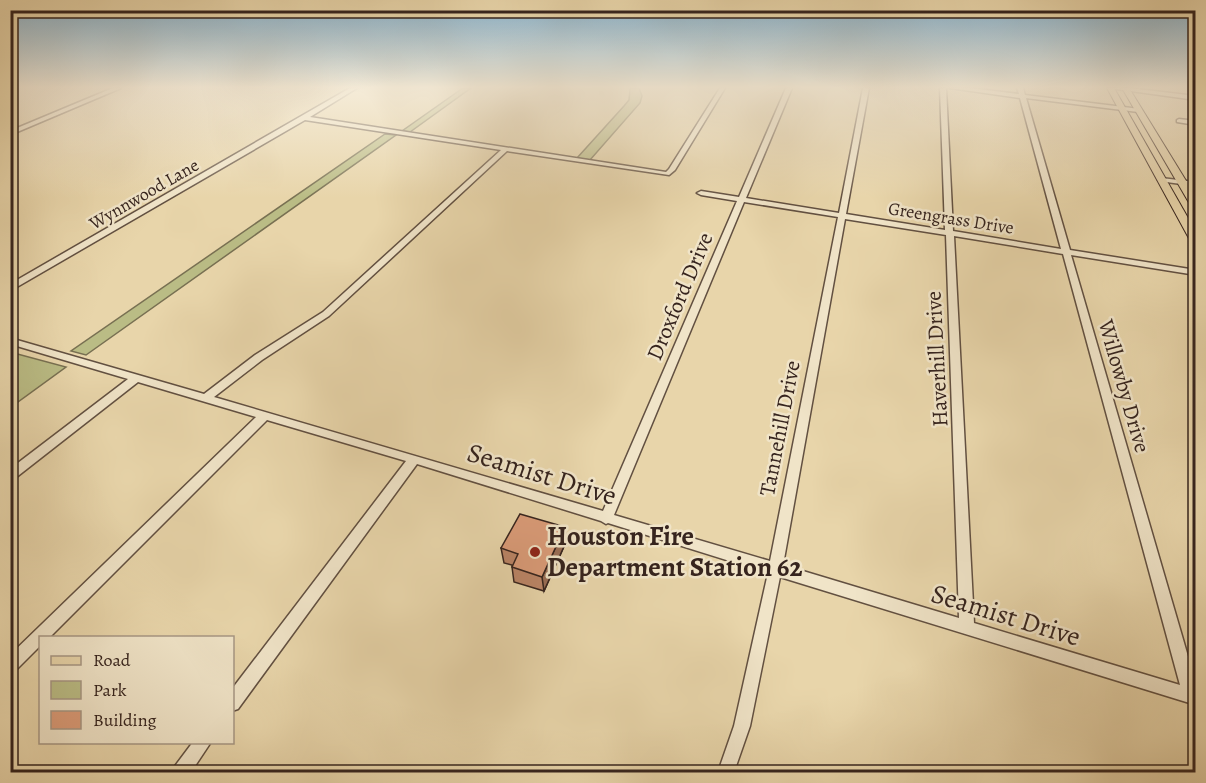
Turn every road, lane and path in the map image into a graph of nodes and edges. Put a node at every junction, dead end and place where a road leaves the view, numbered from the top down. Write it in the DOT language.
graph roads {
  1 [pos="28,125"];
  2 [pos="295,125"];
  3 [pos="347,125"];
  4 [pos="700,125"];
  5 [pos="773,125"];
  6 [pos="859,125"];
  7 [pos="945,125"];
  8 [pos="1030,125"];
  9 [pos="1130,125"];
  10 [pos="1147,125"];
  11 [pos="10,132"];
  12 [pos="1139,140"];
  13 [pos="1157,142"];
  14 [pos="505,150"];
  15 [pos="1161,180"];
  16 [pos="1181,182"];
  17 [pos="1196,184"];
  18 [pos="701,193"];
  19 [pos="741,199"];
  20 [pos="1196,206"];
  21 [pos="842,216"];
  22 [pos="1190,224"];
  23 [pos="950,233"];
  24 [pos="1196,242"];
  25 [pos="1067,252"];
  26 [pos="1196,273"];
  27 [pos="10,288"];
  28 [pos="10,340"];
  29 [pos="137,377"];
  30 [pos="206,398"];
  31 [pos="265,415"];
  32 [pos="414,459"];
  33 [pos="10,476"];
  34 [pos="606,519"];
  35 [pos="775,570"];
  36 [pos="967,628"];
  37 [pos="40,636"];
  38 [pos="39,637"];
  39 [pos="10,666"];
  40 [pos="1193,696"];
  41 [pos="234,700"];
  42 [pos="202,744"];
  43 [pos="181,772"];
  44 [pos="726,772"];
  1 -- 11 [label="street"];
  2 -- 27 [label="street, Wynnwood Lane"];
  3 -- 14 [label="street"];
  4 -- 14 [label="street"];
  5 -- 19 [label="street, Droxford Drive"];
  6 -- 21 [label="street, Tannehill Drive"];
  7 -- 23 [label="street, Haverhill Drive"];
  8 -- 25 [label="street, Willowby Drive"];
  9 -- 12 [label="main road"];
  10 -- 13 [label="main road"];
  12 -- 13 [label="main road"];
  12 -- 15 [label="main road"];
  13 -- 16 [label="main road"];
  14 -- 30 [label="street"];
  15 -- 16 [label="street"];
  15 -- 22 [label="main road"];
  16 -- 17 [label="street"];
  16 -- 20 [label="main road"];
  18 -- 19 [label="street, Greengrass Drive"];
  19 -- 21 [label="street, Greengrass Drive"];
  19 -- 34 [label="street, Droxford Drive"];
  21 -- 23 [label="street, Greengrass Drive"];
  21 -- 35 [label="street, Tannehill Drive"];
  22 -- 24 [label="main road"];
  23 -- 25 [label="street, Greengrass Drive"];
  23 -- 36 [label="street, Haverhill Drive"];
  25 -- 26 [label="street, Greengrass Drive"];
  25 -- 40 [label="street, Willowby Drive"];
  28 -- 29 [label="street, Seamist Drive"];
  29 -- 30 [label="street, Seamist Drive"];
  29 -- 33 [label="street"];
  30 -- 31 [label="street, Seamist Drive"];
  31 -- 32 [label="street, Seamist Drive"];
  31 -- 37 [label="street"];
  32 -- 34 [label="street, Seamist Drive"];
  32 -- 41 [label="street"];
  34 -- 35 [label="street, Seamist Drive"];
  35 -- 36 [label="street, Seamist Drive"];
  35 -- 44 [label="street, Tannehill Drive"];
  36 -- 40 [label="street, Seamist Drive"];
  38 -- 39 [label="street"];
  42 -- 43 [label="street"];
}
